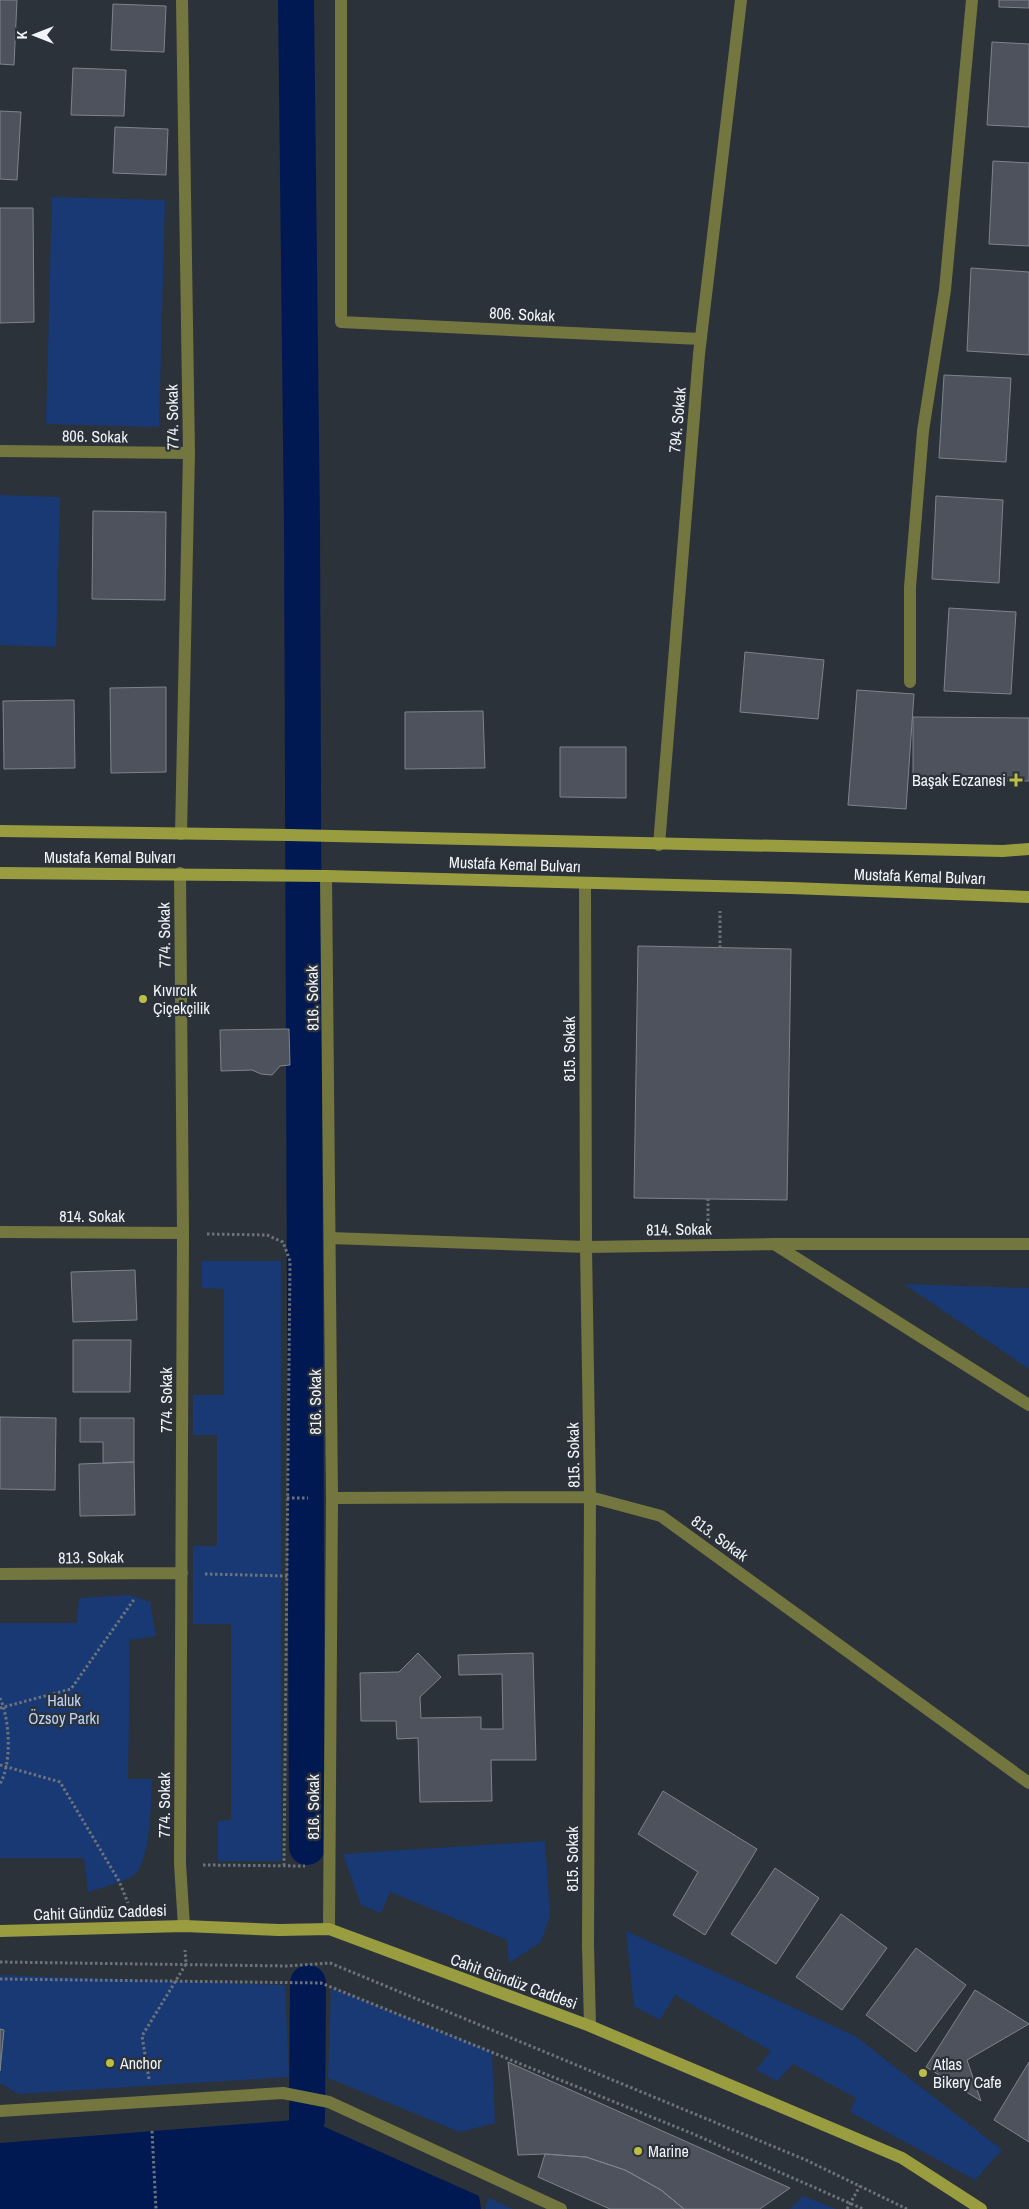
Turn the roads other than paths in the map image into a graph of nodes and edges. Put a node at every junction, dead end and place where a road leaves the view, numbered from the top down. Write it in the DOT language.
graph roads {
  1 [pos="182,0"];
  2 [pos="341,0"];
  3 [pos="741,0"];
  4 [pos="972,0"];
  5 [pos="701,339"];
  6 [pos="0,451"];
  7 [pos="189,453"];
  8 [pos="910,682"];
  9 [pos="0,831"];
  10 [pos="181,834"];
  11 [pos="660,845"];
  12 [pos="1029,849"];
  13 [pos="0,873"];
  14 [pos="180,873"];
  15 [pos="326,876"];
  16 [pos="585,882"];
  17 [pos="1029,897"];
  18 [pos="0,1232"];
  19 [pos="183,1233"];
  20 [pos="330,1238"];
  21 [pos="774,1244"];
  22 [pos="1029,1244"];
  23 [pos="586,1247"];
  24 [pos="1029,1405"];
  25 [pos="590,1497"];
  26 [pos="332,1498"];
  27 [pos="182,1573"];
  28 [pos="0,1574"];
  29 [pos="1029,1783"];
  30 [pos="184,1926"];
  31 [pos="327,1929"];
  32 [pos="0,1931"];
  33 [pos="590,2026"];
  34 [pos="0,2111"];
  35 [pos="561,2209"];
  36 [pos="981,2209"];
  1 -- 7 [label="street, 774. Sokak"];
  2 -- 5 [label="street, 806. Sokak"];
  3 -- 5 [label="street, 794. Sokak"];
  4 -- 8 [label="street"];
  5 -- 11 [label="street, 794. Sokak"];
  6 -- 7 [label="street, 806. Sokak"];
  7 -- 10 [label="street, 774. Sokak"];
  9 -- 10 [label="main road, Mustafa Kemal Bulvarı"];
  10 -- 11 [label="main road, Mustafa Kemal Bulvarı"];
  11 -- 12 [label="main road, Mustafa Kemal Bulvarı"];
  13 -- 14 [label="main road, Mustafa Kemal Bulvarı"];
  14 -- 15 [label="main road, Mustafa Kemal Bulvarı"];
  14 -- 19 [label="street, 774. Sokak"];
  15 -- 16 [label="main road, Mustafa Kemal Bulvarı"];
  15 -- 20 [label="street, 816. Sokak"];
  16 -- 17 [label="main road, Mustafa Kemal Bulvarı"];
  16 -- 23 [label="street, 815. Sokak"];
  18 -- 19 [label="street, 814. Sokak"];
  19 -- 27 [label="street, 774. Sokak"];
  20 -- 23 [label="street, 814. Sokak"];
  20 -- 26 [label="street, 816. Sokak"];
  21 -- 22 [label="street, 814. Sokak"];
  21 -- 23 [label="street, 814. Sokak"];
  21 -- 24 [label="street"];
  23 -- 25 [label="street, 815. Sokak"];
  25 -- 26 [label="street, 813. Sokak"];
  25 -- 29 [label="street, 813. Sokak"];
  25 -- 33 [label="street, 815. Sokak"];
  26 -- 31 [label="street, 816. Sokak"];
  27 -- 28 [label="street, 813. Sokak"];
  27 -- 30 [label="street, 774. Sokak"];
  30 -- 31 [label="main road, Cahit Gündüz Caddesi"];
  30 -- 32 [label="main road, Cahit Gündüz Caddesi"];
  31 -- 33 [label="main road, Cahit Gündüz Caddesi"];
  33 -- 36 [label="main road, Cahit Gündüz Caddesi"];
  34 -- 35 [label="street"];
}
